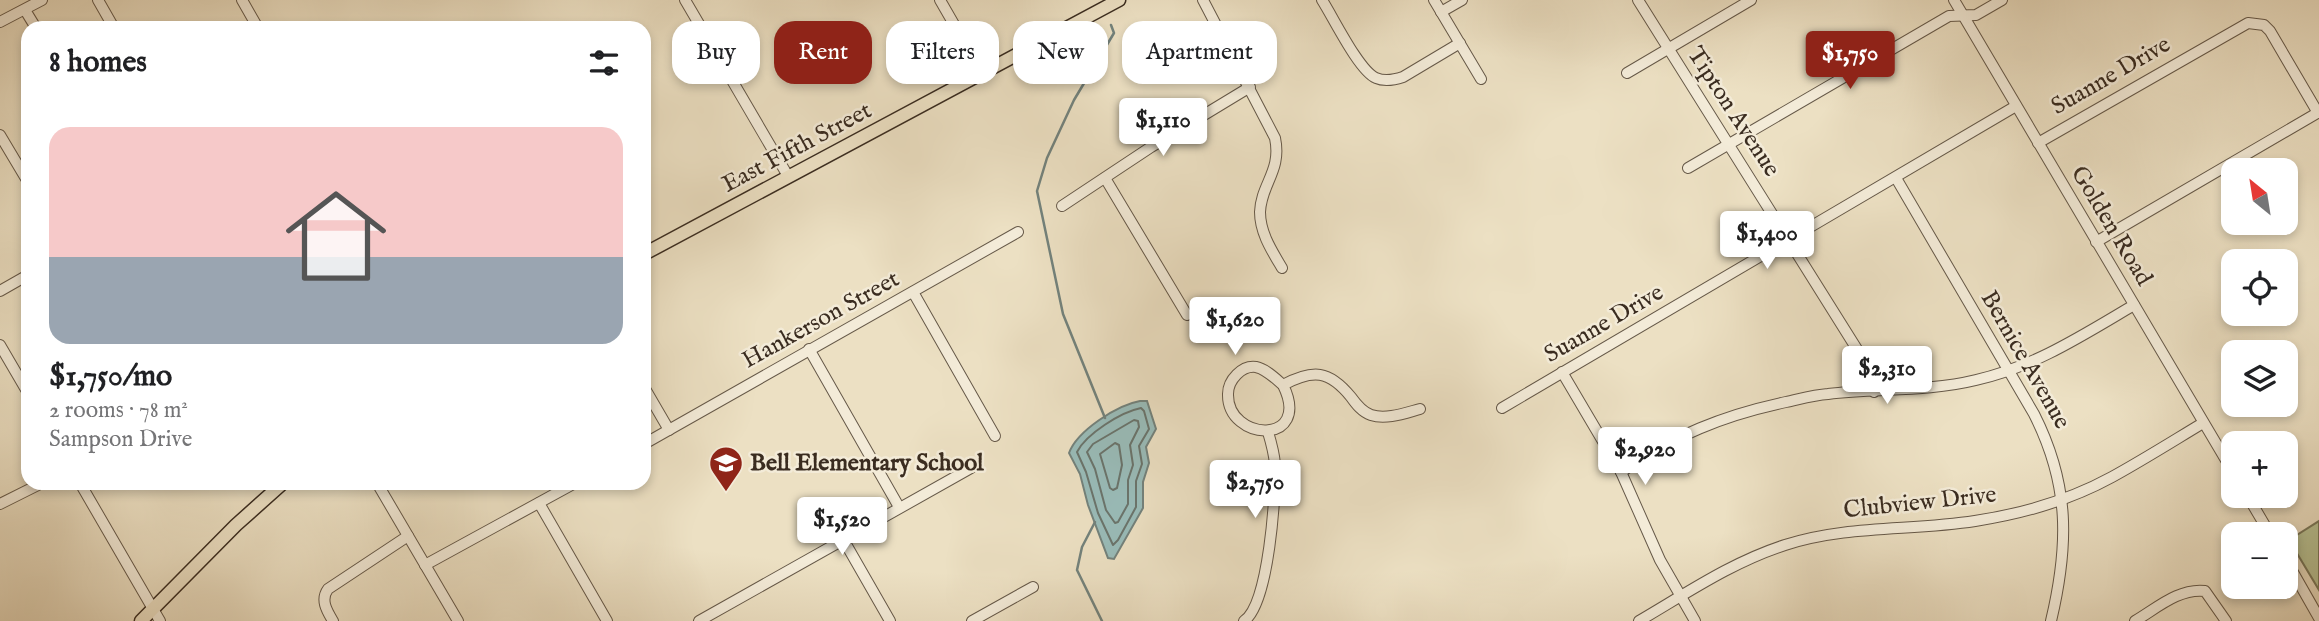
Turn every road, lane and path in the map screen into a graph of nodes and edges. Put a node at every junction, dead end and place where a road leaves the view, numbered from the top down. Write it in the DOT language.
graph roads {
  1 [pos="41,0"];
  2 [pos="98,0"];
  3 [pos="242,0"];
  4 [pos="685,0"];
  5 [pos="940,0"];
  6 [pos="1119,0"];
  7 [pos="1203,0"];
  8 [pos="1322,0"];
  9 [pos="1434,0"];
  10 [pos="1462,0"];
  11 [pos="1638,0"];
  12 [pos="1751,0"];
  13 [pos="1954,0"];
  14 [pos="2001,0"];
  15 [pos="25,9"];
  16 [pos="1441,12"];
  17 [pos="1963,16"];
  18 [pos="32,21"];
  19 [pos="110,21"];
  20 [pos="254,21"];
  21 [pos="952,21"];
  22 [pos="0,22"];
  23 [pos="1460,43"];
  24 [pos="1667,49"];
  25 [pos="999,64"];
  26 [pos="1627,73"];
  27 [pos="1481,79"];
  28 [pos="961,84"];
  29 [pos="1250,87"];
  30 [pos="2016,106"];
  31 [pos="2318,112"];
  32 [pos="0,135"];
  33 [pos="2038,143"];
  34 [pos="1728,144"];
  35 [pos="1688,168"];
  36 [pos="21,170"];
  37 [pos="788,176"];
  38 [pos="1105,178"];
  39 [pos="1896,178"];
  40 [pos="1062,206"];
  41 [pos="1018,232"];
  42 [pos="1790,240"];
  43 [pos="2096,242"];
  44 [pos="651,250"];
  45 [pos="1282,268"];
  46 [pos="21,279"];
  47 [pos="0,291"];
  48 [pos="912,292"];
  49 [pos="2134,305"];
  50 [pos="1187,315"];
  51 [pos="0,345"];
  52 [pos="809,349"];
  53 [pos="2007,371"];
  54 [pos="1562,372"];
  55 [pos="21,381"];
  56 [pos="1283,385"];
  57 [pos="1874,392"];
  58 [pos="651,399"];
  59 [pos="1502,408"];
  60 [pos="1420,409"];
  61 [pos="2203,423"];
  62 [pos="669,430"];
  63 [pos="1268,432"];
  64 [pos="996,436"];
  65 [pos="651,440"];
  66 [pos="2221,452"];
  67 [pos="971,468"];
  68 [pos="1621,472"];
  69 [pos="28,490"];
  70 [pos="84,490"];
  71 [pos="276,490"];
  72 [pos="381,490"];
  73 [pos="562,490"];
  74 [pos="2061,499"];
  75 [pos="539,503"];
  76 [pos="0,504"];
  77 [pos="900,507"];
  78 [pos="408,536"];
  79 [pos="843,539"];
  80 [pos="425,565"];
  81 [pos="2298,581"];
  82 [pos="1033,587"];
  83 [pos="1681,597"];
  84 [pos="153,608"];
  85 [pos="2319,618"];
  86 [pos="141,621"];
  87 [pos="160,621"];
  88 [pos="332,621"];
  89 [pos="458,621"];
  90 [pos="607,621"];
  91 [pos="699,621"];
  92 [pos="890,621"];
  93 [pos="972,621"];
  94 [pos="1244,621"];
  95 [pos="1639,621"];
  96 [pos="1695,621"];
  97 [pos="2051,621"];
  98 [pos="2135,621"];
  99 [pos="2226,621"];
  1 -- 15 [label="street"];
  2 -- 19 [label="street"];
  3 -- 20 [label="street"];
  4 -- 37 [label="street"];
  5 -- 21 [label="street"];
  6 -- 25 [label="main road, East Fifth Street"];
  7 -- 29 [label="street"];
  8 -- 23 [label="street"];
  9 -- 16 [label="street"];
  10 -- 16 [label="street"];
  11 -- 24 [label="street, Tipton Avenue"];
  12 -- 24 [label="street"];
  13 -- 17 [label="street, Golden Road"];
  14 -- 17 [label="street"];
  15 -- 18 [label="street"];
  15 -- 22 [label="street"];
  16 -- 23 [label="street"];
  17 -- 30 [label="street, Golden Road"];
  17 -- 34 [label="street"];
  23 -- 27 [label="street"];
  24 -- 26 [label="street"];
  24 -- 34 [label="street, Tipton Avenue"];
  28 -- 37 [label="main road, East Fifth Street"];
  29 -- 38 [label="street"];
  29 -- 45 [label="street"];
  30 -- 33 [label="street, Golden Road"];
  30 -- 39 [label="street, Suanne Drive"];
  31 -- 33 [label="street, Suanne Drive"];
  31 -- 43 [label="street"];
  32 -- 36 [label="street"];
  33 -- 43 [label="street, Golden Road"];
  34 -- 35 [label="street"];
  34 -- 42 [label="street, Tipton Avenue"];
  37 -- 44 [label="main road, East Fifth Street"];
  38 -- 40 [label="street"];
  38 -- 50 [label="street"];
  39 -- 42 [label="street, Suanne Drive"];
  39 -- 53 [label="street, Bernice Avenue"];
  41 -- 48 [label="street, Hankerson Street"];
  42 -- 54 [label="street, Suanne Drive"];
  42 -- 57 [label="street, Tipton Avenue"];
  43 -- 49 [label="street, Golden Road"];
  46 -- 47 [label="street"];
  48 -- 52 [label="street, Hankerson Street"];
  48 -- 64 [label="street"];
  49 -- 53 [label="street"];
  49 -- 61 [label="street, Golden Road"];
  51 -- 55 [label="street"];
  52 -- 62 [label="street, Hankerson Street"];
  52 -- 77 [label="street"];
  53 -- 57 [label="street"];
  53 -- 74 [label="street, Bernice Avenue"];
  54 -- 59 [label="street, Suanne Drive"];
  54 -- 68 [label="street"];
  56 -- 60 [label="street"];
  56 -- 63 [label="street"];
  56 -- 63 [label="street"];
  57 -- 68 [label="street"];
  58 -- 62 [label="street"];
  61 -- 66 [label="street, Golden Road"];
  61 -- 74 [label="street, Clubview Drive"];
  62 -- 65 [label="street, Hankerson Street"];
  63 -- 94 [label="street"];
  67 -- 77 [label="street"];
  68 -- 83 [label="street"];
  69 -- 76 [label="street"];
  70 -- 84 [label="street"];
  71 -- 84 [label="main road"];
  72 -- 78 [label="street"];
  73 -- 75 [label="street"];
  74 -- 83 [label="street, Clubview Drive"];
  74 -- 97 [label="street, Bernice Avenue"];
  75 -- 80 [label="street"];
  75 -- 90 [label="street"];
  77 -- 79 [label="street"];
  78 -- 80 [label="street"];
  78 -- 88 [label="street"];
  79 -- 91 [label="street"];
  79 -- 92 [label="street"];
  80 -- 89 [label="street"];
  81 -- 85 [label="street"];
  82 -- 93 [label="street"];
  83 -- 95 [label="street, Clubview Drive"];
  83 -- 96 [label="street"];
  84 -- 86 [label="main road"];
  84 -- 87 [label="street"];
  98 -- 99 [label="street"];
}
